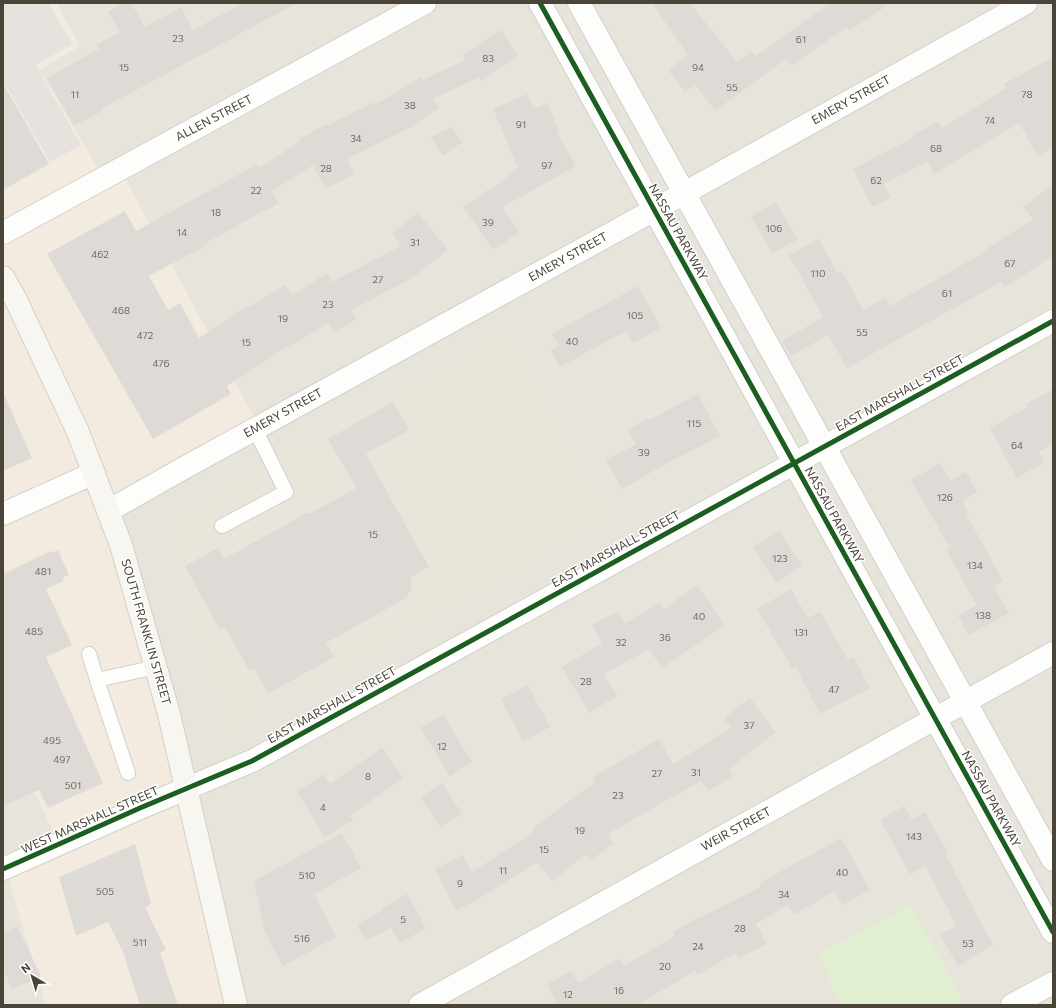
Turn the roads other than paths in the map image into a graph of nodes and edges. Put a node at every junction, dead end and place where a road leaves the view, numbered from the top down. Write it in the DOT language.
graph roads {
  1 [pos="425,3"];
  2 [pos="540,3"];
  3 [pos="579,3"];
  4 [pos="1026,3"];
  5 [pos="684,193"];
  6 [pos="654,210"];
  7 [pos="3,233"];
  8 [pos="3,277"];
  9 [pos="1053,321"];
  10 [pos="255,429"];
  11 [pos="824,446"];
  12 [pos="794,463"];
  13 [pos="94,473"];
  14 [pos="108,511"];
  15 [pos="3,514"];
  16 [pos="222,526"];
  17 [pos="1053,653"];
  18 [pos="89,654"];
  19 [pos="156,667"];
  20 [pos="97,680"];
  21 [pos="966,701"];
  22 [pos="935,718"];
  23 [pos="128,773"];
  24 [pos="185,789"];
  25 [pos="1053,860"];
  26 [pos="3,870"];
  27 [pos="1053,932"];
  28 [pos="1053,983"];
  29 [pos="236,1005"];
  30 [pos="420,1005"];
  31 [pos="1012,1005"];
  1 -- 7 [label="street, ALLEN STREET"];
  2 -- 6 [label="street, NASSAU PARKWAY"];
  3 -- 5 [label="street, NASSAU PARKWAY"];
  4 -- 5 [label="street, EMERY STREET"];
  5 -- 6 [label="street, EMERY STREET"];
  5 -- 11 [label="street, NASSAU PARKWAY"];
  6 -- 10 [label="street, EMERY STREET"];
  6 -- 12 [label="street, NASSAU PARKWAY"];
  8 -- 13 [label="main road, SOUTH FRANKLIN STREET"];
  9 -- 11 [label="street, EAST MARSHALL STREET"];
  10 -- 14 [label="street, EMERY STREET"];
  10 -- 16 [label="lane"];
  11 -- 12 [label="street, EAST MARSHALL STREET"];
  11 -- 21 [label="street, NASSAU PARKWAY"];
  12 -- 22 [label="street, NASSAU PARKWAY"];
  12 -- 24 [label="street, EAST MARSHALL STREET"];
  13 -- 14 [label="main road, SOUTH FRANKLIN STREET"];
  13 -- 15 [label="street"];
  14 -- 19 [label="main road, SOUTH FRANKLIN STREET"];
  17 -- 21 [label="street, WEIR STREET"];
  18 -- 20 [label="lane"];
  19 -- 20 [label="lane"];
  19 -- 24 [label="main road, SOUTH FRANKLIN STREET"];
  20 -- 23 [label="lane"];
  21 -- 22 [label="street, WEIR STREET"];
  21 -- 25 [label="street, NASSAU PARKWAY"];
  22 -- 27 [label="street, NASSAU PARKWAY"];
  22 -- 30 [label="street, WEIR STREET"];
  24 -- 26 [label="street, WEST MARSHALL STREET"];
  24 -- 29 [label="main road, SOUTH FRANKLIN STREET"];
  28 -- 31 [label="street"];
}
